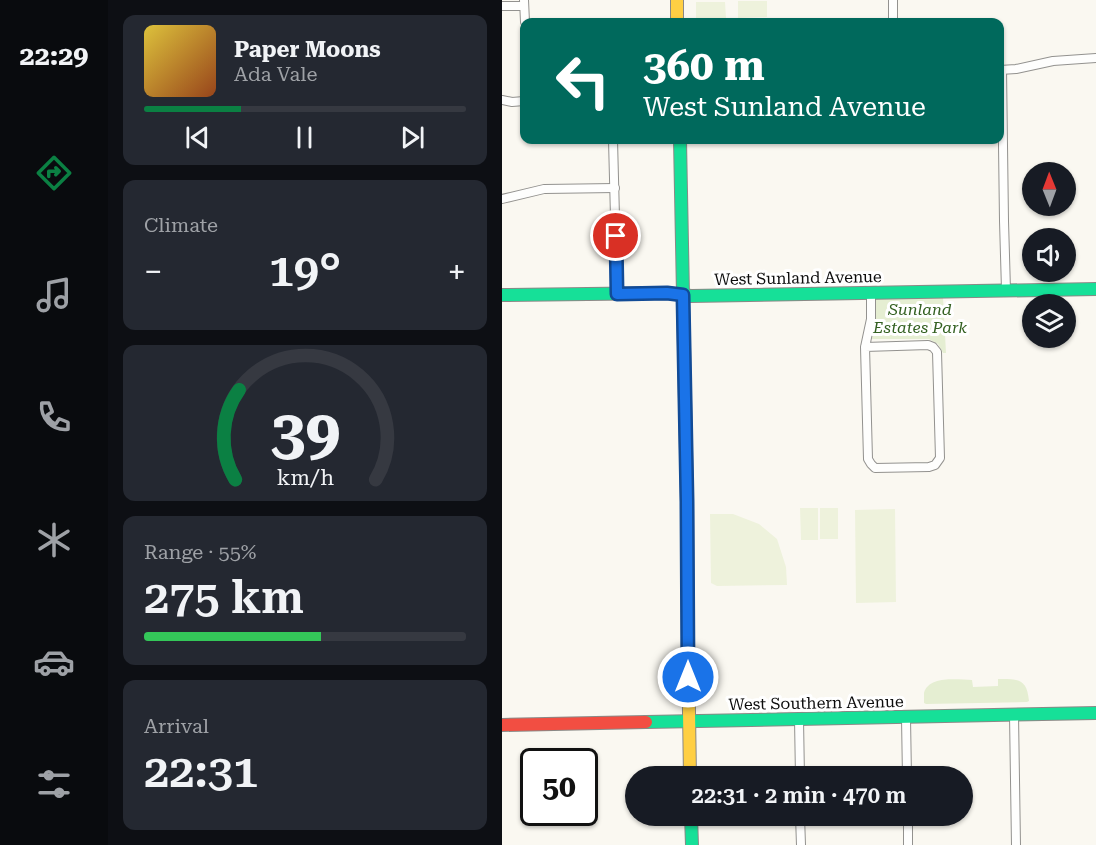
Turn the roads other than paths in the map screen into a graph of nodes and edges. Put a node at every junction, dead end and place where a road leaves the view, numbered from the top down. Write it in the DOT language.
graph roads {
  1 [pos="677,0"];
  2 [pos="892,0"];
  3 [pos="524,3"];
  4 [pos="502,6"];
  5 [pos="525,18"];
  6 [pos="677,18"];
  7 [pos="893,18"];
  8 [pos="1096,58"];
  9 [pos="1004,70"];
  10 [pos="502,100"];
  11 [pos="520,101"];
  12 [pos="613,144"];
  13 [pos="680,144"];
  14 [pos="1002,144"];
  15 [pos="615,188"];
  16 [pos="502,199"];
  17 [pos="1096,289"];
  18 [pos="1006,290"];
  19 [pos="871,293"];
  20 [pos="617,294"];
  21 [pos="502,295"];
  22 [pos="683,295"];
  23 [pos="865,347"];
  24 [pos="1096,713"];
  25 [pos="1014,715"];
  26 [pos="906,718"];
  27 [pos="799,719"];
  28 [pos="689,721"];
  29 [pos="502,725"];
  30 [pos="690,766"];
  31 [pos="800,766"];
  32 [pos="907,766"];
  33 [pos="691,826"];
  34 [pos="800,826"];
  35 [pos="908,826"];
  36 [pos="692,845"];
  37 [pos="801,845"];
  38 [pos="908,845"];
  39 [pos="1016,845"];
  1 -- 6 [label="main road"];
  2 -- 7 [label="street"];
  3 -- 4 [label="street"];
  3 -- 5 [label="street"];
  8 -- 9 [label="street"];
  10 -- 11 [label="street"];
  12 -- 15 [label="street"];
  13 -- 22 [label="main road"];
  14 -- 18 [label="street"];
  15 -- 16 [label="street"];
  15 -- 20 [label="street"];
  17 -- 18 [label="main road, West Sunland Avenue"];
  18 -- 19 [label="main road, West Sunland Avenue"];
  19 -- 22 [label="main road, West Sunland Avenue"];
  19 -- 23 [label="street"];
  20 -- 21 [label="main road, West Sunland Avenue"];
  20 -- 22 [label="main road, West Sunland Avenue"];
  22 -- 28 [label="main road"];
  23 -- 23 [label="street"];
  24 -- 25 [label="main road, West Southern Avenue"];
  25 -- 26 [label="main road, West Southern Avenue"];
  25 -- 39 [label="street"];
  26 -- 27 [label="main road, West Southern Avenue"];
  26 -- 32 [label="street"];
  27 -- 28 [label="main road, West Southern Avenue"];
  27 -- 31 [label="street"];
  28 -- 29 [label="main road, West Southern Avenue"];
  28 -- 30 [label="main road"];
  33 -- 36 [label="main road"];
  34 -- 37 [label="street"];
  35 -- 38 [label="street"];
}
